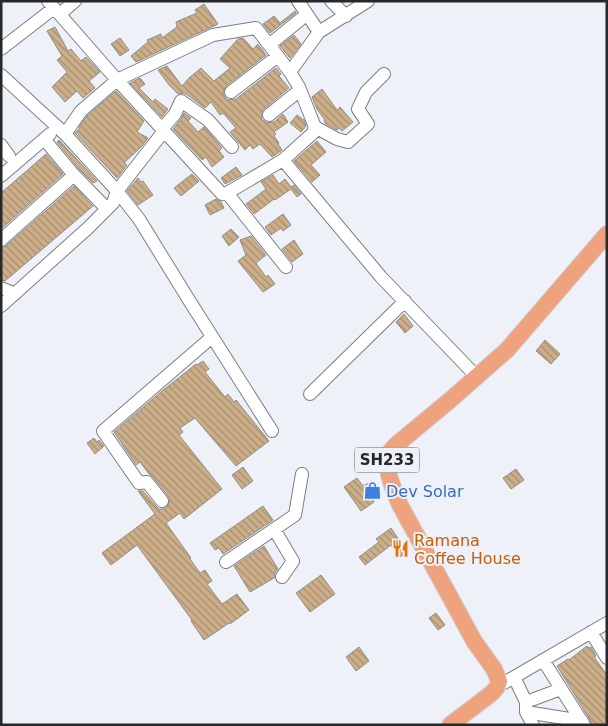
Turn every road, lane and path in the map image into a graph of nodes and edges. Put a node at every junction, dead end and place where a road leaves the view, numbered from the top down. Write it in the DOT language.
graph roads {
  1 [pos="76,1"];
  2 [pos="298,1"];
  3 [pos="331,1"];
  4 [pos="364,2"];
  5 [pos="54,8"];
  6 [pos="346,16"];
  7 [pos="301,19"];
  8 [pos="320,32"];
  9 [pos="269,44"];
  10 [pos="1,49"];
  11 [pos="278,56"];
  12 [pos="290,72"];
  13 [pos="384,74"];
  14 [pos="117,80"];
  15 [pos="3,81"];
  16 [pos="300,90"];
  17 [pos="230,92"];
  18 [pos="269,115"];
  19 [pos="315,127"];
  20 [pos="163,130"];
  21 [pos="61,131"];
  22 [pos="44,139"];
  23 [pos="1,145"];
  24 [pos="232,147"];
  25 [pos="9,156"];
  26 [pos="283,160"];
  27 [pos="74,175"];
  28 [pos="1,176"];
  29 [pos="116,192"];
  30 [pos="227,193"];
  31 [pos="107,209"];
  32 [pos="607,234"];
  33 [pos="1,240"];
  34 [pos="286,267"];
  35 [pos="1,288"];
  36 [pos="15,294"];
  37 [pos="405,302"];
  38 [pos="1,306"];
  39 [pos="212,337"];
  40 [pos="477,377"];
  41 [pos="310,394"];
  42 [pos="272,430"];
  43 [pos="302,474"];
  44 [pos="162,502"];
  45 [pos="274,529"];
  46 [pos="226,562"];
  47 [pos="282,577"];
  48 [pos="607,623"];
  49 [pos="591,632"];
  50 [pos="607,658"];
  51 [pos="543,660"];
  52 [pos="514,677"];
  53 [pos="497,687"];
  54 [pos="561,689"];
  55 [pos="526,707"];
  56 [pos="583,723"];
  57 [pos="450,725"];
  58 [pos="534,725"];
  1 -- 5 [label="street"];
  2 -- 8 [label="street"];
  3 -- 6 [label="street"];
  4 -- 6 [label="street"];
  5 -- 10 [label="street"];
  5 -- 14 [label="street"];
  6 -- 8 [label="street"];
  7 -- 9 [label="street"];
  8 -- 12 [label="street"];
  9 -- 11 [label="street"];
  9 -- 14 [label="street"];
  11 -- 12 [label="street"];
  11 -- 17 [label="street"];
  12 -- 16 [label="street"];
  13 -- 19 [label="street"];
  14 -- 20 [label="street"];
  14 -- 21 [label="street"];
  15 -- 21 [label="street"];
  16 -- 18 [label="street"];
  16 -- 19 [label="street"];
  19 -- 26 [label="street"];
  20 -- 24 [label="street"];
  20 -- 29 [label="street"];
  20 -- 30 [label="street"];
  21 -- 22 [label="street"];
  21 -- 29 [label="street"];
  22 -- 27 [label="street"];
  22 -- 28 [label="street"];
  23 -- 25 [label="street"];
  26 -- 30 [label="street"];
  26 -- 37 [label="street"];
  27 -- 31 [label="street"];
  27 -- 33 [label="street"];
  29 -- 31 [label="street"];
  29 -- 39 [label="street"];
  30 -- 34 [label="street"];
  31 -- 36 [label="street"];
  32 -- 40 [label="main road, SH233"];
  35 -- 36 [label="street"];
  36 -- 38 [label="street"];
  37 -- 40 [label="street"];
  37 -- 41 [label="street"];
  39 -- 42 [label="street"];
  39 -- 44 [label="street"];
  40 -- 53 [label="main road, SH233"];
  43 -- 45 [label="street"];
  45 -- 46 [label="street"];
  45 -- 47 [label="street"];
  48 -- 49 [label="street"];
  49 -- 50 [label="street"];
  49 -- 51 [label="street"];
  51 -- 52 [label="street"];
  51 -- 54 [label="street"];
  52 -- 53 [label="street"];
  52 -- 55 [label="street"];
  53 -- 57 [label="main road"];
  54 -- 55 [label="street"];
  54 -- 56 [label="street"];
  55 -- 56 [label="street"];
  55 -- 58 [label="street"];
}
